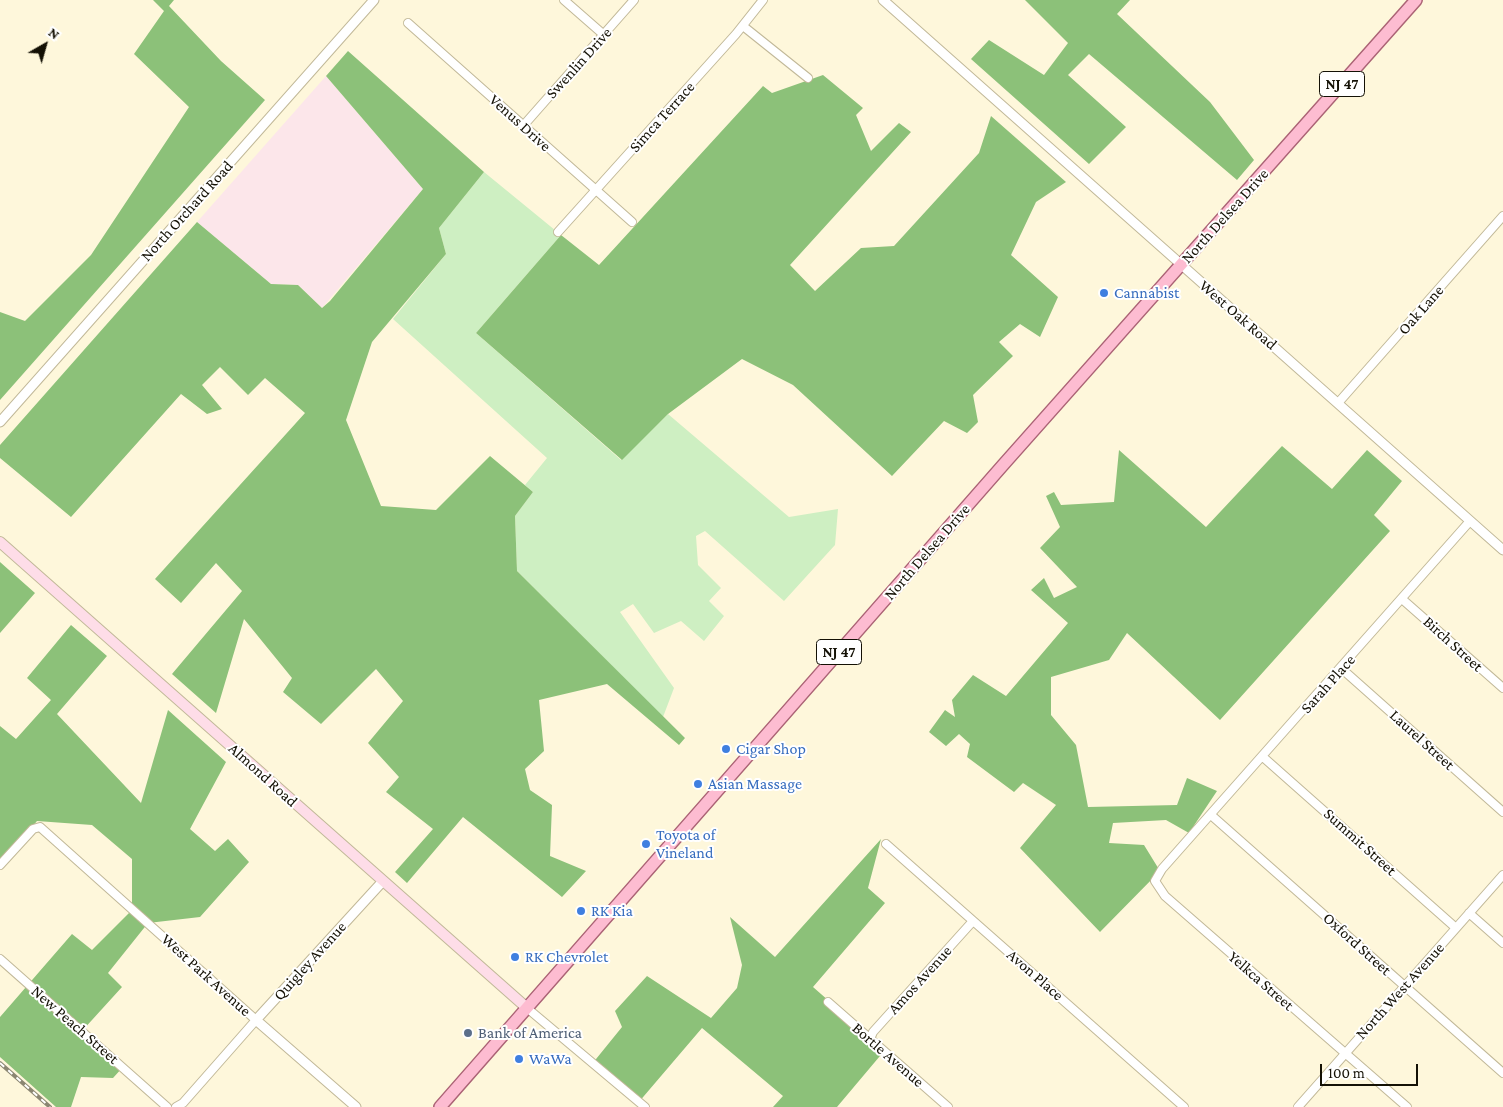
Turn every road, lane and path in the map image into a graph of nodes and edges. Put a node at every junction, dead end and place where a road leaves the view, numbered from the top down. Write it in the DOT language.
graph roads {
  1 [pos="374,0"];
  2 [pos="564,0"];
  3 [pos="634,0"];
  4 [pos="763,0"];
  5 [pos="882,0"];
  6 [pos="1416,0"];
  7 [pos="408,23"];
  8 [pos="743,26"];
  9 [pos="604,35"];
  10 [pos="808,78"];
  11 [pos="523,126"];
  12 [pos="596,190"];
  13 [pos="1503,216"];
  14 [pos="632,222"];
  15 [pos="558,232"];
  16 [pos="1181,265"];
  17 [pos="1338,403"];
  18 [pos="0,422"];
  19 [pos="1470,521"];
  20 [pos="0,542"];
  21 [pos="1503,550"];
  22 [pos="1402,599"];
  23 [pos="1342,669"];
  24 [pos="1503,688"];
  25 [pos="1263,757"];
  26 [pos="1503,812"];
  27 [pos="1211,815"];
  28 [pos="886,844"];
  29 [pos="1184,845"];
  30 [pos="0,865"];
  31 [pos="1503,875"];
  32 [pos="383,881"];
  33 [pos="1469,913"];
  34 [pos="973,921"];
  35 [pos="1456,928"];
  36 [pos="1503,943"];
  37 [pos="0,959"];
  38 [pos="1404,986"];
  39 [pos="828,1002"];
  40 [pos="527,1008"];
  41 [pos="256,1020"];
  42 [pos="870,1040"];
  43 [pos="1345,1053"];
  44 [pos="1503,1073"];
  45 [pos="167,1107"];
  46 [pos="176,1107"];
  47 [pos="356,1107"];
  48 [pos="440,1107"];
  49 [pos="645,1107"];
  50 [pos="948,1107"];
  51 [pos="1184,1107"];
  52 [pos="1298,1107"];
  53 [pos="1408,1107"];
  1 -- 18 [label="street, North Orchard Road"];
  2 -- 9 [label="street"];
  3 -- 9 [label="street, Swenlin Drive"];
  4 -- 8 [label="street, Simca Terrace"];
  5 -- 16 [label="street, West Oak Road"];
  6 -- 16 [label="main road, North Delsea Drive / NJ 47"];
  7 -- 11 [label="street, Venus Drive"];
  8 -- 10 [label="street"];
  8 -- 12 [label="street, Simca Terrace"];
  9 -- 11 [label="street, Swenlin Drive"];
  11 -- 12 [label="street, Venus Drive"];
  12 -- 14 [label="street, Venus Drive"];
  12 -- 15 [label="street, Simca Terrace"];
  13 -- 17 [label="street, Oak Lane"];
  16 -- 17 [label="street, West Oak Road"];
  16 -- 40 [label="main road, North Delsea Drive / NJ 47"];
  17 -- 19 [label="street, West Oak Road"];
  19 -- 21 [label="street, West Oak Road"];
  19 -- 22 [label="street, Sarah Place"];
  20 -- 32 [label="main road, Almond Road"];
  22 -- 23 [label="street, Sarah Place"];
  22 -- 24 [label="street, Birch Street"];
  23 -- 25 [label="street, Sarah Place"];
  23 -- 26 [label="street, Laurel Street"];
  25 -- 27 [label="street, Sarah Place"];
  25 -- 35 [label="street, Summit Street"];
  27 -- 29 [label="street, Sarah Place"];
  27 -- 38 [label="street, Oxford Street"];
  28 -- 34 [label="street, Avon Place"];
  29 -- 43 [label="street, Yelkca Street"];
  30 -- 41 [label="street, West Park Avenue"];
  31 -- 33 [label="street, North West Avenue"];
  32 -- 40 [label="main road, Almond Road"];
  32 -- 41 [label="street, Quigley Avenue"];
  33 -- 35 [label="street, North West Avenue"];
  33 -- 36 [label="street"];
  34 -- 42 [label="street, Amos Avenue"];
  34 -- 51 [label="street, Avon Place"];
  35 -- 38 [label="street, North West Avenue"];
  37 -- 45 [label="street, New Peach Street"];
  38 -- 43 [label="street, North West Avenue"];
  38 -- 44 [label="street, Oxford Street"];
  39 -- 42 [label="street, Bortle Avenue"];
  40 -- 48 [label="main road, North Delsea Drive / NJ 47"];
  40 -- 49 [label="street"];
  41 -- 46 [label="street, Quigley Avenue"];
  41 -- 47 [label="street, West Park Avenue"];
  42 -- 50 [label="street, Bortle Avenue"];
  43 -- 52 [label="street, North West Avenue"];
  43 -- 53 [label="street, Yelkca Street"];
}
